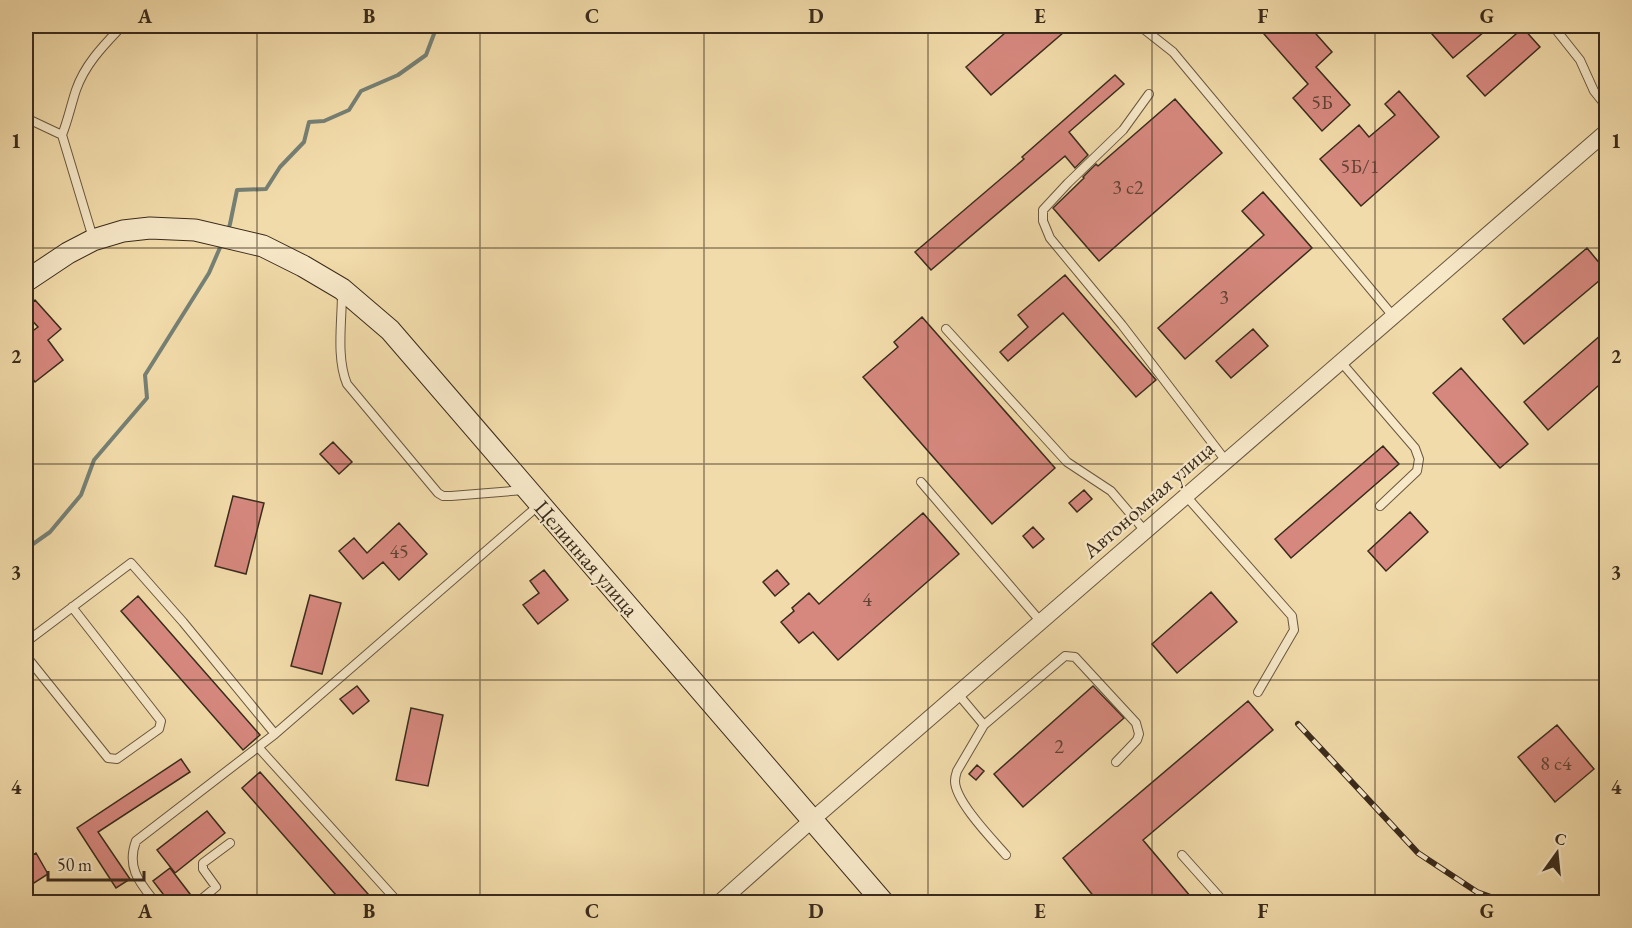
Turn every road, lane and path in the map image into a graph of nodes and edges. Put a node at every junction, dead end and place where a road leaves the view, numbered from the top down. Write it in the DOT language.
graph roads {
  1 [pos="122,26"];
  2 [pos="1140,26"];
  3 [pos="1553,26"];
  4 [pos="1149,94"];
  5 [pos="1606,106"];
  6 [pos="26,118"];
  7 [pos="1606,132"];
  8 [pos="62,135"];
  9 [pos="93,240"];
  10 [pos="26,281"];
  11 [pos="342,289"];
  12 [pos="1393,316"];
  13 [pos="946,329"];
  14 [pos="1341,362"];
  15 [pos="1226,461"];
  16 [pos="921,482"];
  17 [pos="1186,496"];
  18 [pos="534,497"];
  19 [pos="1380,506"];
  20 [pos="1145,531"];
  21 [pos="72,607"];
  22 [pos="1041,622"];
  23 [pos="26,642"];
  24 [pos="26,656"];
  25 [pos="1258,692"];
  26 [pos="958,694"];
  27 [pos="984,726"];
  28 [pos="274,734"];
  29 [pos="258,747"];
  30 [pos="1116,762"];
  31 [pos="812,820"];
  32 [pos="230,843"];
  33 [pos="1006,855"];
  34 [pos="1182,855"];
  35 [pos="155,903"];
  36 [pos="198,903"];
  37 [pos="398,903"];
  38 [pos="720,903"];
  39 [pos="883,903"];
  40 [pos="1224,903"];
  1 -- 8 [label="lane"];
  2 -- 12 [label="lane"];
  3 -- 5 [label="lane"];
  4 -- 15 [label="lane"];
  6 -- 8 [label="lane"];
  7 -- 12 [label="street, Автономная улица"];
  8 -- 9 [label="lane"];
  9 -- 10 [label="street, Целинная улица"];
  9 -- 11 [label="street, Целинная улица"];
  11 -- 18 [label="street, Целинная улица"];
  11 -- 18 [label="lane"];
  12 -- 14 [label="street, Автономная улица"];
  13 -- 20 [label="lane"];
  14 -- 15 [label="street, Автономная улица"];
  14 -- 19 [label="lane"];
  15 -- 17 [label="street, Автономная улица"];
  16 -- 22 [label="lane"];
  17 -- 20 [label="street, Автономная улица"];
  17 -- 25 [label="lane"];
  18 -- 28 [label="lane"];
  18 -- 31 [label="street, Целинная улица"];
  20 -- 22 [label="street, Автономная улица"];
  21 -- 23 [label="lane"];
  21 -- 24 [label="lane"];
  21 -- 28 [label="lane"];
  22 -- 26 [label="street, Автономная улица"];
  26 -- 27 [label="lane"];
  26 -- 31 [label="street, Автономная улица"];
  27 -- 30 [label="lane"];
  27 -- 33 [label="lane"];
  28 -- 29 [label="lane"];
  29 -- 35 [label="lane"];
  29 -- 37 [label="lane"];
  31 -- 38 [label="street, Автономная улица"];
  31 -- 39 [label="street, Целинная улица"];
  32 -- 36 [label="lane"];
  34 -- 40 [label="lane"];
}
